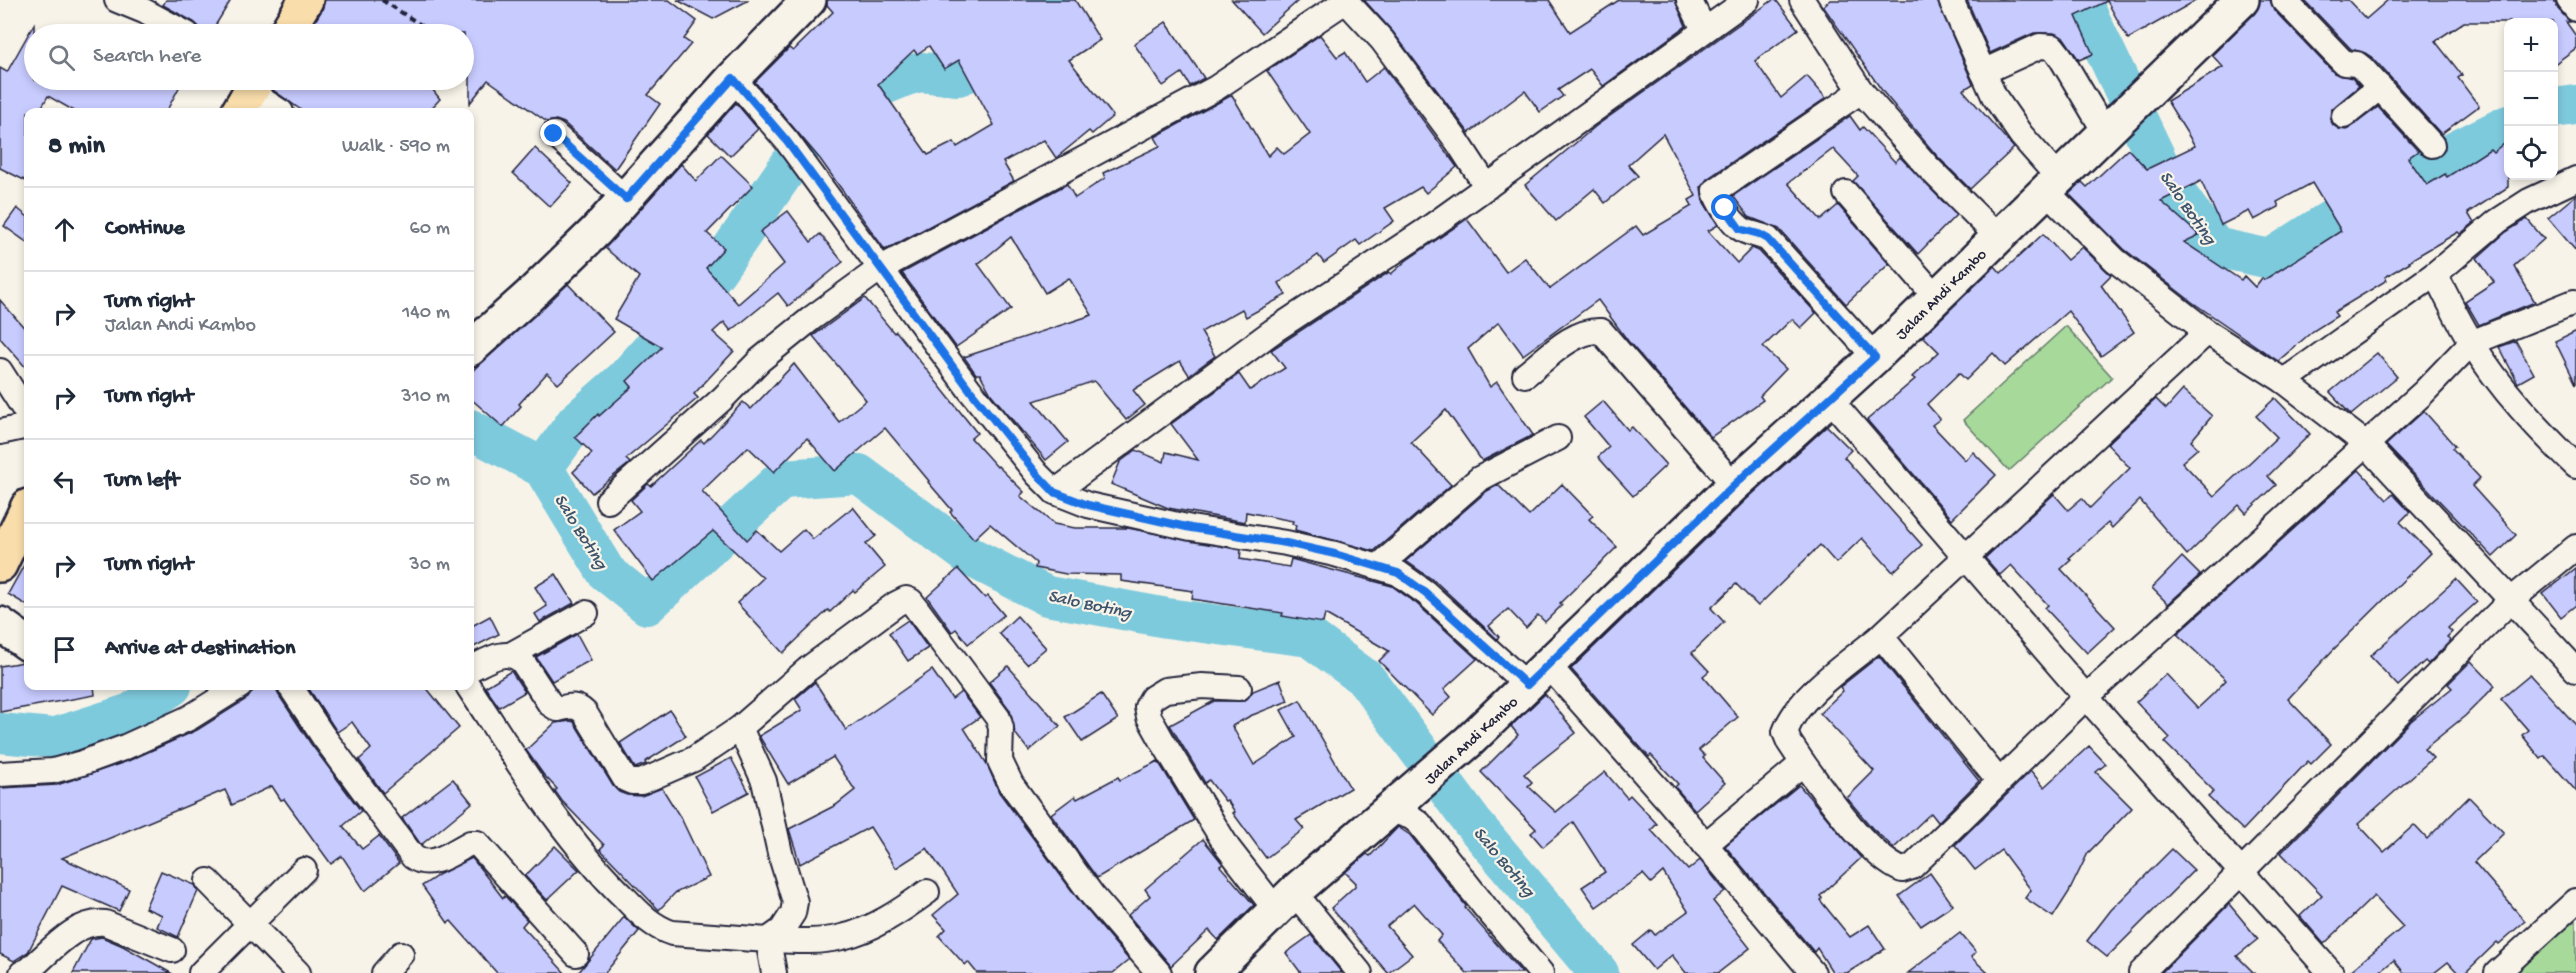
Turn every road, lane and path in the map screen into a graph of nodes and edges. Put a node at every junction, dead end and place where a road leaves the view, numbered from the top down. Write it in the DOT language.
graph roads {
  1 [pos="117,0"];
  2 [pos="306,0"];
  3 [pos="382,0"];
  4 [pos="809,0"];
  5 [pos="1346,0"];
  6 [pos="1689,0"];
  7 [pos="1747,0"];
  8 [pos="1802,0"];
  9 [pos="1951,0"];
  10 [pos="2241,0"];
  11 [pos="2284,0"];
  12 [pos="2569,0"];
  13 [pos="2576,9"];
  14 [pos="168,24"];
  15 [pos="291,24"];
  16 [pos="419,24"];
  17 [pos="1704,29"];
  18 [pos="1983,72"];
  19 [pos="733,78"];
  20 [pos="2380,87"];
  21 [pos="1861,91"];
  22 [pos="248,95"];
  23 [pos="273,108"];
  24 [pos="2344,116"];
  25 [pos="2117,121"];
  26 [pos="554,134"];
  27 [pos="2432,145"];
  28 [pos="2576,179"];
  29 [pos="2051,184"];
  30 [pos="1487,187"];
  31 [pos="1846,193"];
  32 [pos="626,199"];
  33 [pos="1997,236"];
  34 [pos="881,268"];
  35 [pos="2435,274"];
  36 [pos="1936,297"];
  37 [pos="2574,302"];
  38 [pos="2207,332"];
  39 [pos="2471,343"];
  40 [pos="474,345"];
  41 [pos="1875,357"];
  42 [pos="0,371"];
  43 [pos="1525,375"];
  44 [pos="2284,381"];
  45 [pos="1830,399"];
  46 [pos="24,409"];
  47 [pos="24,427"];
  48 [pos="0,432"];
  49 [pos="1558,438"];
  50 [pos="2367,444"];
  51 [pos="2576,466"];
  52 [pos="1734,485"];
  53 [pos="1054,492"];
  54 [pos="608,501"];
  55 [pos="24,514"];
  56 [pos="2576,547"];
  57 [pos="1965,558"];
  58 [pos="0,565"];
  59 [pos="1379,566"];
  60 [pos="2510,601"];
  61 [pos="586,614"];
  62 [pos="0,624"];
  63 [pos="1881,636"];
  64 [pos="24,641"];
  65 [pos="512,654"];
  66 [pos="474,667"];
  67 [pos="2576,670"];
  68 [pos="1538,675"];
  69 [pos="1239,688"];
  70 [pos="234,690"];
  71 [pos="293,690"];
  72 [pos="471,690"];
  73 [pos="2086,697"];
  74 [pos="740,728"];
  75 [pos="1803,763"];
  76 [pos="0,774"];
  77 [pos="1998,780"];
  78 [pos="1398,804"];
  79 [pos="1704,845"];
  80 [pos="304,870"];
  81 [pos="2242,871"];
  82 [pos="208,881"];
  83 [pos="927,892"];
  84 [pos="1285,901"];
  85 [pos="2576,901"];
  86 [pos="250,924"];
  87 [pos="768,940"];
  88 [pos="172,950"];
  89 [pos="401,954"];
  90 [pos="576,954"];
  91 [pos="22,973"];
  92 [pos="201,973"];
  93 [pos="298,973"];
  94 [pos="384,973"];
  95 [pos="774,973"];
  96 [pos="1159,973"];
  97 [pos="1212,973"];
  98 [pos="1360,973"];
  99 [pos="1541,973"];
  100 [pos="1813,973"];
  101 [pos="2141,973"];
  102 [pos="2331,973"];
  103 [pos="2497,973"];
  1 -- 14 [label="street"];
  2 -- 15 [label="highway"];
  3 -- 16 [label="path"];
  4 -- 19 [label="street"];
  5 -- 30 [label="street"];
  5 -- 34 [label="street"];
  6 -- 17 [label="street"];
  7 -- 17 [label="street"];
  8 -- 21 [label="street"];
  9 -- 18 [label="street"];
  10 -- 25 [label="street, Jalan Andi Kambo"];
  11 -- 20 [label="street"];
  12 -- 13 [label="street"];
  17 -- 30 [label="street"];
  18 -- 25 [label="street"];
  18 -- 29 [label="street"];
  19 -- 32 [label="street"];
  19 -- 34 [label="street"];
  20 -- 24 [label="street"];
  20 -- 27 [label="street"];
  21 -- 33 [label="street"];
  21 -- 41 [label="street"];
  22 -- 23 [label="street"];
  25 -- 29 [label="street, Jalan Andi Kambo"];
  26 -- 32 [label="street"];
  28 -- 35 [label="street"];
  29 -- 33 [label="street, Jalan Andi Kambo"];
  29 -- 38 [label="street"];
  30 -- 53 [label="street"];
  31 -- 36 [label="street"];
  32 -- 40 [label="street"];
  33 -- 36 [label="street, Jalan Andi Kambo"];
  34 -- 53 [label="street"];
  34 -- 54 [label="street"];
  35 -- 39 [label="street"];
  35 -- 44 [label="street"];
  36 -- 41 [label="street, Jalan Andi Kambo"];
  37 -- 39 [label="street"];
  38 -- 44 [label="street"];
  38 -- 57 [label="street"];
  39 -- 50 [label="street"];
  39 -- 51 [label="street"];
  41 -- 45 [label="street, Jalan Andi Kambo"];
  42 -- 46 [label="street"];
  43 -- 52 [label="street"];
  44 -- 50 [label="street"];
  45 -- 52 [label="street, Jalan Andi Kambo"];
  45 -- 57 [label="street"];
  47 -- 48 [label="street"];
  49 -- 59 [label="street"];
  50 -- 60 [label="street"];
  50 -- 73 [label="street"];
  52 -- 68 [label="street, Jalan Andi Kambo"];
  53 -- 59 [label="street"];
  55 -- 58 [label="highway"];
  56 -- 60 [label="street"];
  57 -- 63 [label="street"];
  57 -- 73 [label="street"];
  59 -- 68 [label="street"];
  60 -- 67 [label="street"];
  60 -- 81 [label="street"];
  61 -- 65 [label="street"];
  62 -- 64 [label="street"];
  63 -- 75 [label="street"];
  63 -- 77 [label="street"];
  65 -- 66 [label="street"];
  65 -- 74 [label="street"];
  68 -- 78 [label="street, Jalan Andi Kambo"];
  68 -- 79 [label="street"];
  69 -- 84 [label="street"];
  70 -- 76 [label="street"];
  71 -- 90 [label="street"];
  72 -- 87 [label="street"];
  73 -- 77 [label="street"];
  73 -- 81 [label="street"];
  74 -- 87 [label="street"];
  74 -- 96 [label="street"];
  75 -- 77 [label="street"];
  75 -- 79 [label="street"];
  78 -- 84 [label="street, Jalan Andi Kambo"];
  78 -- 99 [label="street"];
  79 -- 100 [label="street"];
  80 -- 86 [label="street"];
  81 -- 101 [label="street"];
  81 -- 102 [label="street"];
  82 -- 86 [label="street"];
  83 -- 87 [label="street"];
  84 -- 97 [label="street, Jalan Andi Kambo"];
  84 -- 98 [label="street"];
  85 -- 103 [label="street"];
  86 -- 92 [label="street"];
  86 -- 93 [label="street"];
  87 -- 95 [label="street"];
  88 -- 91 [label="street"];
  89 -- 94 [label="street"];
}
